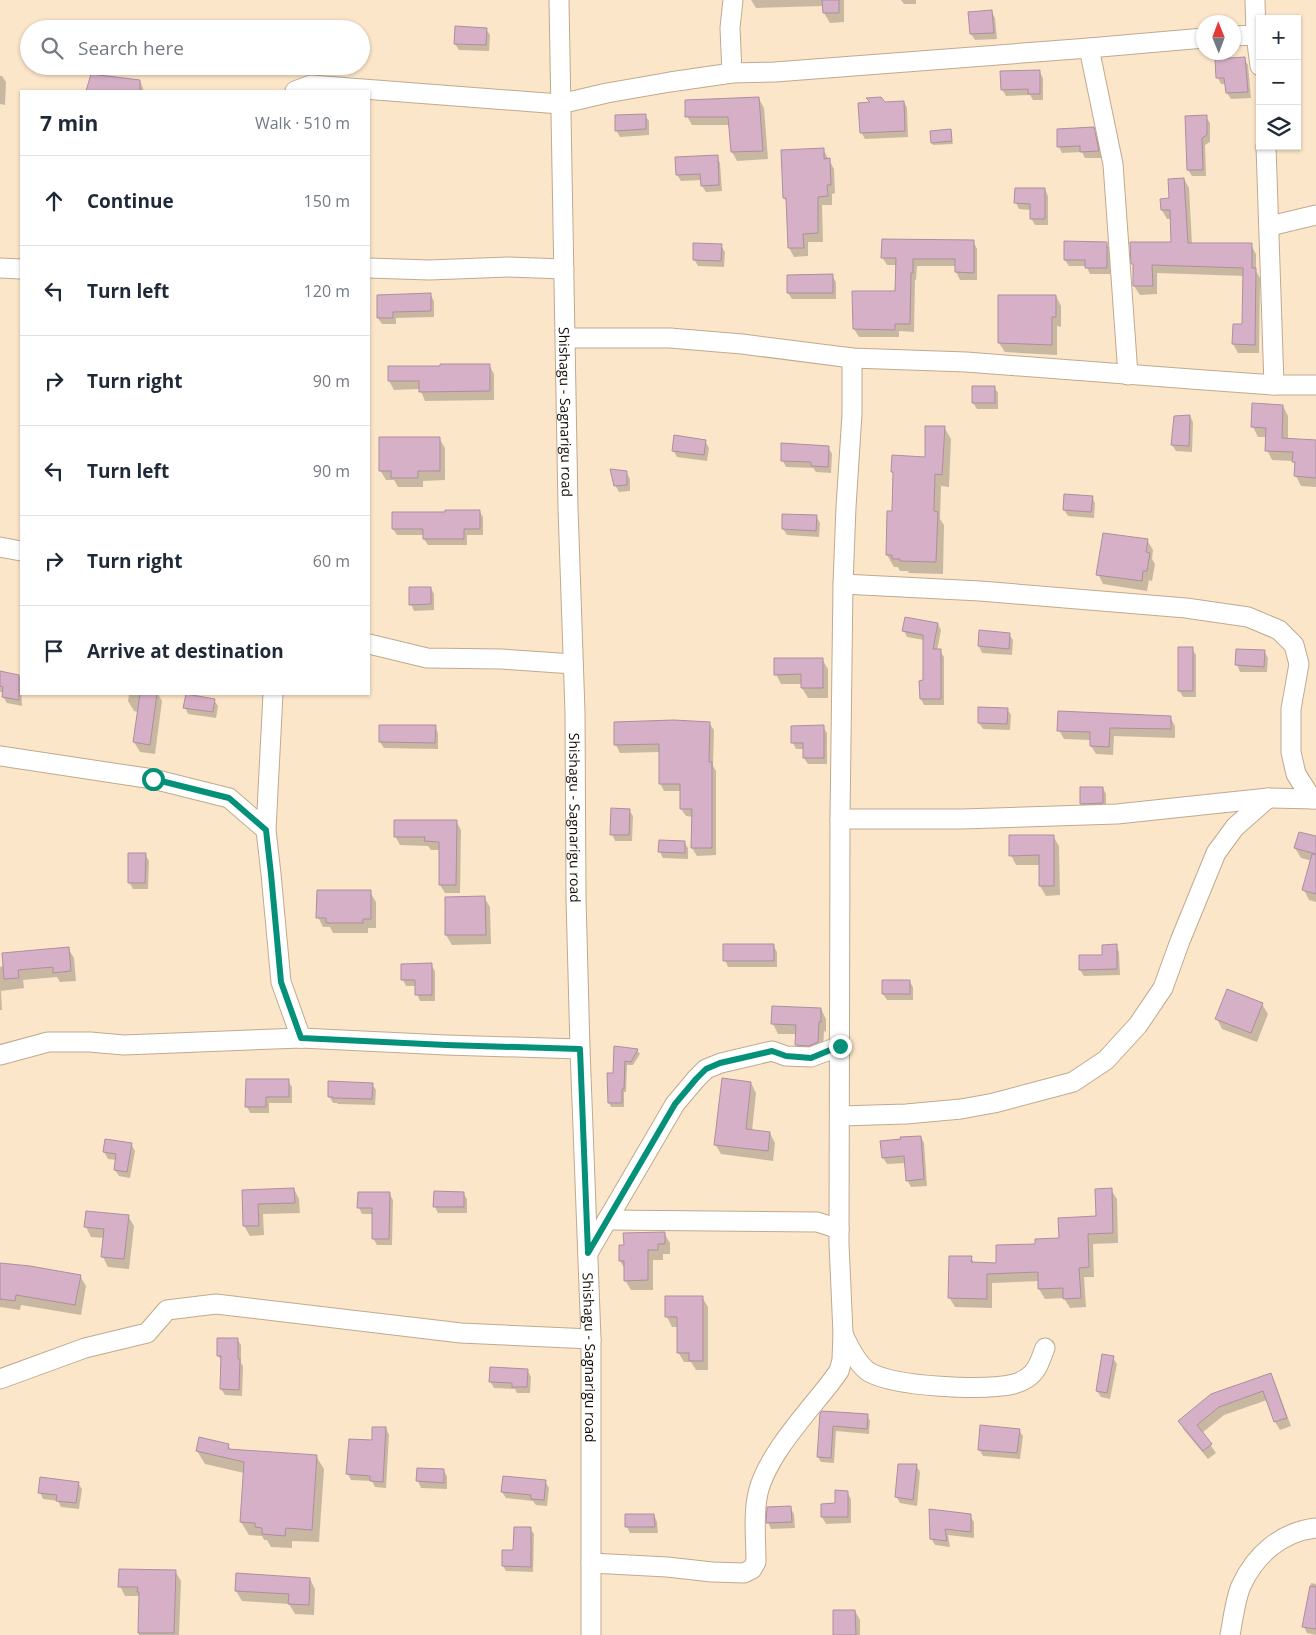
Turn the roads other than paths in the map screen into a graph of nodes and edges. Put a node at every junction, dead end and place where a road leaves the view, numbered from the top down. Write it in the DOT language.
graph roads {
  1 [pos="559,0"];
  2 [pos="732,0"];
  3 [pos="1255,0"];
  4 [pos="1256,35"];
  5 [pos="1241,36"];
  6 [pos="1196,39"];
  7 [pos="1089,48"];
  8 [pos="732,73"];
  9 [pos="298,90"];
  10 [pos="560,104"];
  11 [pos="1266,150"];
  12 [pos="1316,215"];
  13 [pos="1270,226"];
  14 [pos="0,268"];
  15 [pos="370,268"];
  16 [pos="20,269"];
  17 [pos="564,269"];
  18 [pos="566,338"];
  19 [pos="852,358"];
  20 [pos="1128,375"];
  21 [pos="1274,384"];
  22 [pos="1316,385"];
  23 [pos="0,547"];
  24 [pos="20,551"];
  25 [pos="843,584"];
  26 [pos="370,644"];
  27 [pos="573,664"];
  28 [pos="274,695"];
  29 [pos="0,756"];
  30 [pos="1268,798"];
  31 [pos="1314,799"];
  32 [pos="840,819"];
  33 [pos="266,830"];
  34 [pos="301,1038"];
  35 [pos="840,1046"];
  36 [pos="580,1049"];
  37 [pos="0,1055"];
  38 [pos="840,1116"];
  39 [pos="607,1220"];
  40 [pos="838,1229"];
  41 [pos="588,1253"];
  42 [pos="843,1332"];
  43 [pos="591,1339"];
  44 [pos="1045,1348"];
  45 [pos="0,1379"];
  46 [pos="1316,1528"];
  47 [pos="591,1563"];
  48 [pos="591,1635"];
  49 [pos="1230,1635"];
  1 -- 10 [label="street, Shishagu - Sagnarigu road"];
  2 -- 8 [label="street"];
  3 -- 4 [label="street"];
  4 -- 5 [label="street"];
  6 -- 7 [label="street"];
  7 -- 8 [label="street"];
  7 -- 20 [label="street"];
  8 -- 10 [label="street"];
  9 -- 10 [label="street"];
  10 -- 17 [label="street, Shishagu - Sagnarigu road"];
  11 -- 13 [label="street"];
  12 -- 13 [label="street"];
  13 -- 21 [label="street"];
  14 -- 16 [label="street"];
  15 -- 17 [label="street"];
  17 -- 18 [label="street, Shishagu - Sagnarigu road"];
  18 -- 19 [label="street"];
  18 -- 27 [label="street, Shishagu - Sagnarigu road"];
  19 -- 20 [label="street"];
  19 -- 25 [label="street"];
  20 -- 21 [label="street"];
  21 -- 22 [label="street"];
  23 -- 24 [label="street"];
  25 -- 31 [label="street"];
  25 -- 32 [label="street"];
  26 -- 27 [label="street"];
  27 -- 36 [label="street, Shishagu - Sagnarigu road"];
  28 -- 33 [label="street"];
  29 -- 33 [label="street"];
  30 -- 31 [label="street"];
  30 -- 32 [label="street"];
  30 -- 38 [label="street"];
  32 -- 35 [label="street"];
  33 -- 34 [label="street"];
  34 -- 36 [label="street"];
  34 -- 37 [label="street"];
  35 -- 38 [label="street"];
  35 -- 39 [label="street"];
  36 -- 41 [label="street, Shishagu - Sagnarigu road"];
  38 -- 40 [label="street"];
  39 -- 40 [label="street"];
  39 -- 41 [label="street"];
  40 -- 42 [label="street"];
  41 -- 43 [label="street, Shishagu - Sagnarigu road"];
  42 -- 44 [label="street"];
  42 -- 47 [label="street"];
  43 -- 45 [label="street"];
  43 -- 47 [label="street, Shishagu - Sagnarigu road"];
  46 -- 49 [label="street"];
  47 -- 48 [label="street, Shishagu - Sagnarigu road"];
}
